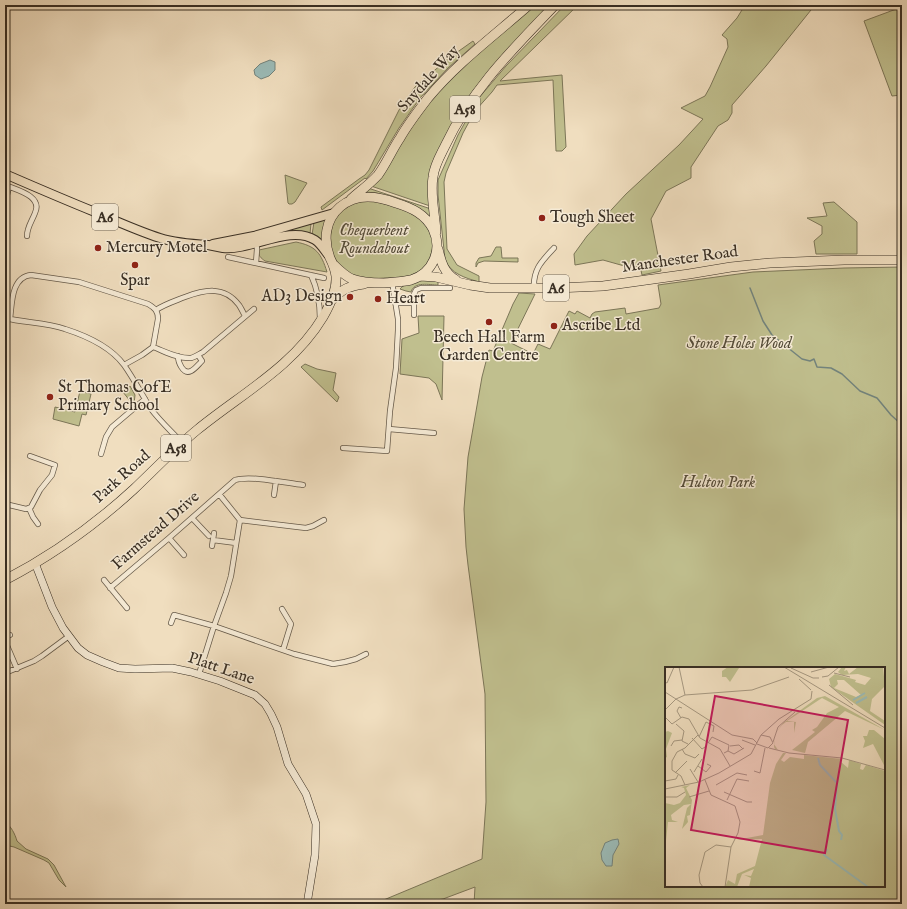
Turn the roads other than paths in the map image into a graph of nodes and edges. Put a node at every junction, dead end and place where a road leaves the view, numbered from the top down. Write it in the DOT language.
graph roads {
  1 [pos="529,5"];
  2 [pos="555,5"];
  3 [pos="5,174"];
  4 [pos="7,186"];
  5 [pos="7,195"];
  6 [pos="348,201"];
  7 [pos="334,213"];
  8 [pos="27,236"];
  9 [pos="437,238"];
  10 [pos="255,240"];
  11 [pos="438,248"];
  12 [pos="554,248"];
  13 [pos="228,257"];
  14 [pos="902,260"];
  15 [pos="332,261"];
  16 [pos="256,263"];
  17 [pos="311,275"];
  18 [pos="420,276"];
  19 [pos="324,278"];
  20 [pos="392,282"];
  21 [pos="373,283"];
  22 [pos="464,284"];
  23 [pos="450,288"];
  24 [pos="534,288"];
  25 [pos="332,300"];
  26 [pos="395,303"];
  27 [pos="414,303"];
  28 [pos="254,309"];
  29 [pos="156,310"];
  30 [pos="414,314"];
  31 [pos="245,316"];
  32 [pos="8,319"];
  33 [pos="320,320"];
  34 [pos="153,347"];
  35 [pos="198,355"];
  36 [pos="178,356"];
  37 [pos="124,365"];
  38 [pos="145,399"];
  39 [pos="389,429"];
  40 [pos="434,433"];
  41 [pos="182,443"];
  42 [pos="343,448"];
  43 [pos="101,454"];
  44 [pos="30,456"];
  45 [pos="276,481"];
  46 [pos="303,485"];
  47 [pos="218,494"];
  48 [pos="274,495"];
  49 [pos="5,504"];
  50 [pos="29,508"];
  51 [pos="192,518"];
  52 [pos="240,520"];
  53 [pos="324,520"];
  54 [pos="38,524"];
  55 [pos="214,533"];
  56 [pos="209,536"];
  57 [pos="169,538"];
  58 [pos="213,540"];
  59 [pos="236,543"];
  60 [pos="212,546"];
  61 [pos="178,556"];
  62 [pos="35,563"];
  63 [pos="5,580"];
  64 [pos="104,580"];
  65 [pos="110,588"];
  66 [pos="127,608"];
  67 [pos="282,608"];
  68 [pos="171,623"];
  69 [pos="214,626"];
  70 [pos="69,636"];
  71 [pos="5,641"];
  72 [pos="283,650"];
  73 [pos="366,654"];
  74 [pos="17,669"];
  75 [pos="5,673"];
  76 [pos="200,674"];
  77 [pos="307,904"];
  1 -- 6 [label="highway, Snydale Way / A58"];
  2 -- 9 [label="highway, A58"];
  3 -- 10 [label="main road, A6"];
  4 -- 5 [label="street"];
  4 -- 8 [label="street"];
  6 -- 7 [label="highway, A58"];
  6 -- 9 [label="highway, A58"];
  7 -- 10 [label="main road, A6"];
  7 -- 15 [label="highway, A58"];
  9 -- 11 [label="highway, A58"];
  10 -- 15 [label="main road, A6"];
  10 -- 16 [label="street"];
  11 -- 18 [label="highway, A58"];
  11 -- 22 [label="highway, Manchester Road / A6"];
  12 -- 24 [label="street"];
  13 -- 16 [label="street"];
  14 -- 24 [label="highway, Manchester Road / A6"];
  15 -- 21 [label="highway, A58"];
  15 -- 25 [label="highway, Park Road / A58"];
  16 -- 17 [label="street"];
  17 -- 19 [label="street"];
  17 -- 33 [label="street"];
  18 -- 20 [label="highway, A58"];
  18 -- 22 [label="highway, Manchester Road / A6"];
  20 -- 21 [label="highway, A58"];
  20 -- 26 [label="street"];
  21 -- 25 [label="highway, Park Road / A58"];
  22 -- 24 [label="highway, Manchester Road / A6"];
  23 -- 27 [label="street"];
  25 -- 33 [label="highway, Park Road / A58"];
  26 -- 27 [label="street"];
  26 -- 39 [label="street"];
  27 -- 30 [label="street"];
  28 -- 31 [label="street"];
  29 -- 31 [label="street"];
  29 -- 32 [label="street"];
  29 -- 34 [label="street"];
  31 -- 35 [label="street"];
  32 -- 37 [label="street"];
  33 -- 41 [label="highway, Park Road / A58"];
  34 -- 36 [label="street"];
  34 -- 37 [label="street"];
  35 -- 36 [label="street"];
  35 -- 36 [label="street"];
  37 -- 38 [label="street"];
  38 -- 41 [label="street"];
  38 -- 43 [label="street"];
  39 -- 40 [label="street"];
  39 -- 42 [label="street"];
  41 -- 62 [label="highway, Park Road / A58"];
  44 -- 50 [label="street"];
  45 -- 46 [label="street, Farmstead Drive"];
  45 -- 47 [label="street, Farmstead Drive"];
  45 -- 48 [label="street"];
  47 -- 51 [label="street, Farmstead Drive"];
  47 -- 52 [label="street, Farmstead Drive"];
  49 -- 50 [label="street"];
  50 -- 54 [label="street"];
  51 -- 56 [label="street"];
  51 -- 57 [label="street, Farmstead Drive"];
  52 -- 53 [label="street"];
  52 -- 59 [label="street"];
  55 -- 58 [label="street"];
  57 -- 61 [label="street"];
  57 -- 65 [label="street, Farmstead Drive"];
  58 -- 59 [label="street"];
  58 -- 60 [label="street"];
  59 -- 69 [label="street"];
  62 -- 63 [label="highway, Park Road / A58"];
  62 -- 70 [label="street, Platt Lane"];
  64 -- 65 [label="street, Farmstead Drive"];
  65 -- 66 [label="street, Farmstead Drive"];
  67 -- 72 [label="street"];
  68 -- 69 [label="street"];
  69 -- 72 [label="street"];
  69 -- 76 [label="street"];
  70 -- 74 [label="street"];
  70 -- 76 [label="street, Platt Lane"];
  71 -- 74 [label="street"];
  72 -- 73 [label="street"];
  74 -- 75 [label="street"];
  76 -- 77 [label="street, Platt Lane"];
}
